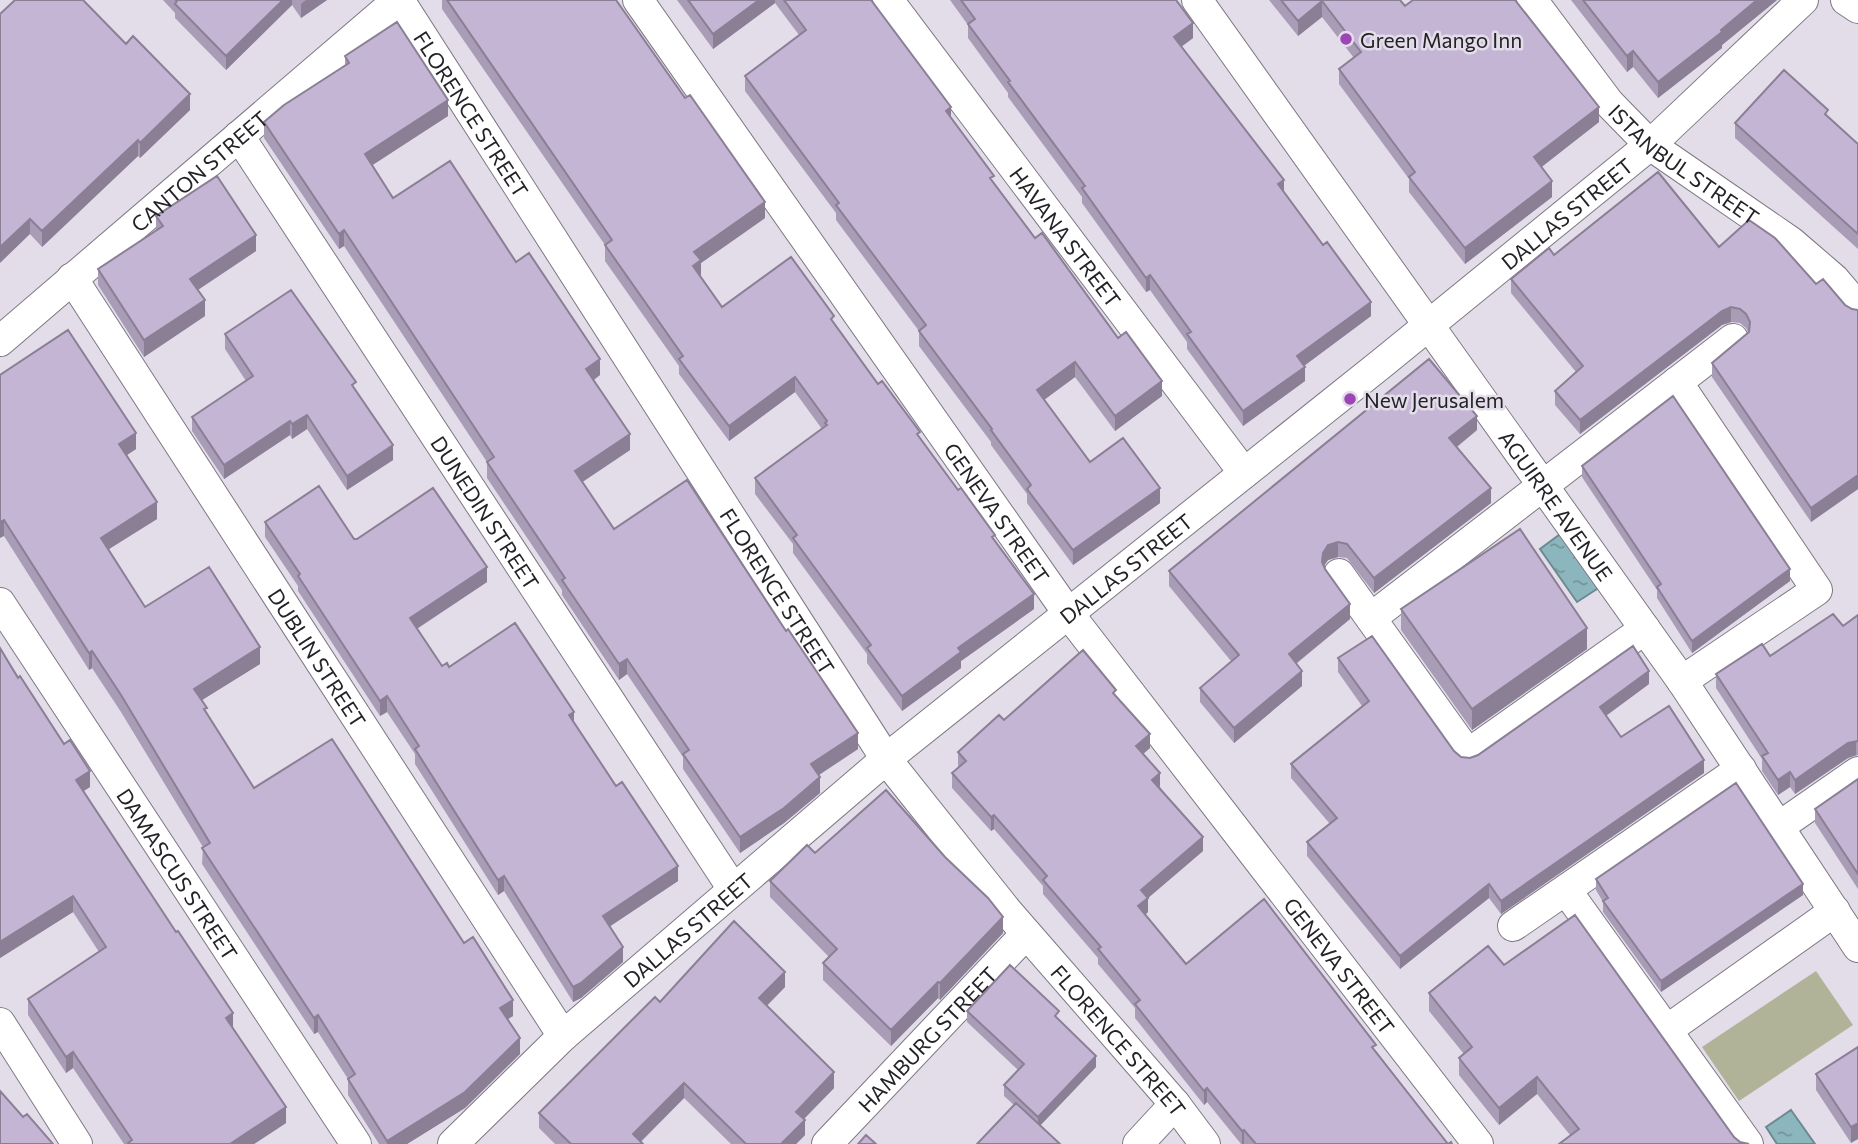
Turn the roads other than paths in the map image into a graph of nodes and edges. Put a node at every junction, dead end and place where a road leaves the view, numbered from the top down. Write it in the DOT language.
graph roads {
  1 [pos="398,0"];
  2 [pos="638,0"];
  3 [pos="888,0"];
  4 [pos="1197,0"];
  5 [pos="1532,0"];
  6 [pos="1803,0"];
  7 [pos="1846,0"];
  8 [pos="1858,8"];
  9 [pos="239,136"];
  10 [pos="1650,145"];
  11 [pos="72,278"];
  12 [pos="1858,307"];
  13 [pos="1429,325"];
  14 [pos="1733,339"];
  15 [pos="0,341"];
  16 [pos="1677,382"];
  17 [pos="1244,473"];
  18 [pos="1544,485"];
  19 [pos="1339,574"];
  20 [pos="0,603"];
  21 [pos="1068,613"];
  22 [pos="1371,618"];
  23 [pos="1645,629"];
  24 [pos="1682,681"];
  25 [pos="886,759"];
  26 [pos="1741,769"];
  27 [pos="1858,772"];
  28 [pos="1780,826"];
  29 [pos="733,890"];
  30 [pos="1566,890"];
  31 [pos="1835,911"];
  32 [pos="1513,926"];
  33 [pos="1026,934"];
  34 [pos="1858,947"];
  35 [pos="0,1023"];
  36 [pos="1667,1030"];
  37 [pos="564,1037"];
  38 [pos="1175,1104"];
  39 [pos="77,1144"];
  40 [pos="356,1144"];
  41 [pos="453,1144"];
  42 [pos="827,1144"];
  43 [pos="1138,1144"];
  44 [pos="1205,1144"];
  45 [pos="1478,1144"];
  46 [pos="1748,1144"];
  1 -- 9 [label="street, CANTON STREET"];
  1 -- 25 [label="street, FLORENCE STREET"];
  2 -- 21 [label="street, GENEVA STREET"];
  3 -- 17 [label="street, HAVANA STREET"];
  4 -- 13 [label="street, AGUIRRE AVENUE"];
  5 -- 10 [label="street, ISTANBUL STREET"];
  6 -- 10 [label="street, DALLAS STREET"];
  7 -- 8 [label="street"];
  9 -- 11 [label="street, CANTON STREET"];
  9 -- 29 [label="street, DUNEDIN STREET"];
  10 -- 12 [label="street, ISTANBUL STREET"];
  10 -- 13 [label="street, DALLAS STREET"];
  11 -- 15 [label="street, CANTON STREET"];
  11 -- 37 [label="street, DUBLIN STREET"];
  13 -- 17 [label="street, DALLAS STREET"];
  13 -- 18 [label="street, AGUIRRE AVENUE"];
  14 -- 16 [label="street"];
  16 -- 18 [label="street"];
  16 -- 24 [label="street"];
  17 -- 21 [label="street, DALLAS STREET"];
  18 -- 22 [label="street"];
  18 -- 23 [label="street, AGUIRRE AVENUE"];
  19 -- 22 [label="street"];
  20 -- 40 [label="street, DAMASCUS STREET"];
  21 -- 25 [label="street, DALLAS STREET"];
  21 -- 45 [label="street, GENEVA STREET"];
  22 -- 23 [label="street"];
  23 -- 24 [label="street, AGUIRRE AVENUE"];
  24 -- 26 [label="street, AGUIRRE AVENUE"];
  25 -- 29 [label="street, DALLAS STREET"];
  25 -- 33 [label="street, FLORENCE STREET"];
  26 -- 28 [label="street, AGUIRRE AVENUE"];
  26 -- 30 [label="street"];
  27 -- 28 [label="street"];
  28 -- 31 [label="street, AGUIRRE AVENUE"];
  29 -- 37 [label="street, DALLAS STREET"];
  30 -- 32 [label="street"];
  30 -- 36 [label="street"];
  31 -- 34 [label="street, AGUIRRE AVENUE"];
  31 -- 36 [label="street"];
  33 -- 38 [label="street, FLORENCE STREET"];
  33 -- 42 [label="street, HAMBURG STREET"];
  35 -- 39 [label="street"];
  36 -- 46 [label="street"];
  37 -- 41 [label="street, DALLAS STREET"];
  38 -- 43 [label="street"];
  38 -- 44 [label="street, FLORENCE STREET"];
}
